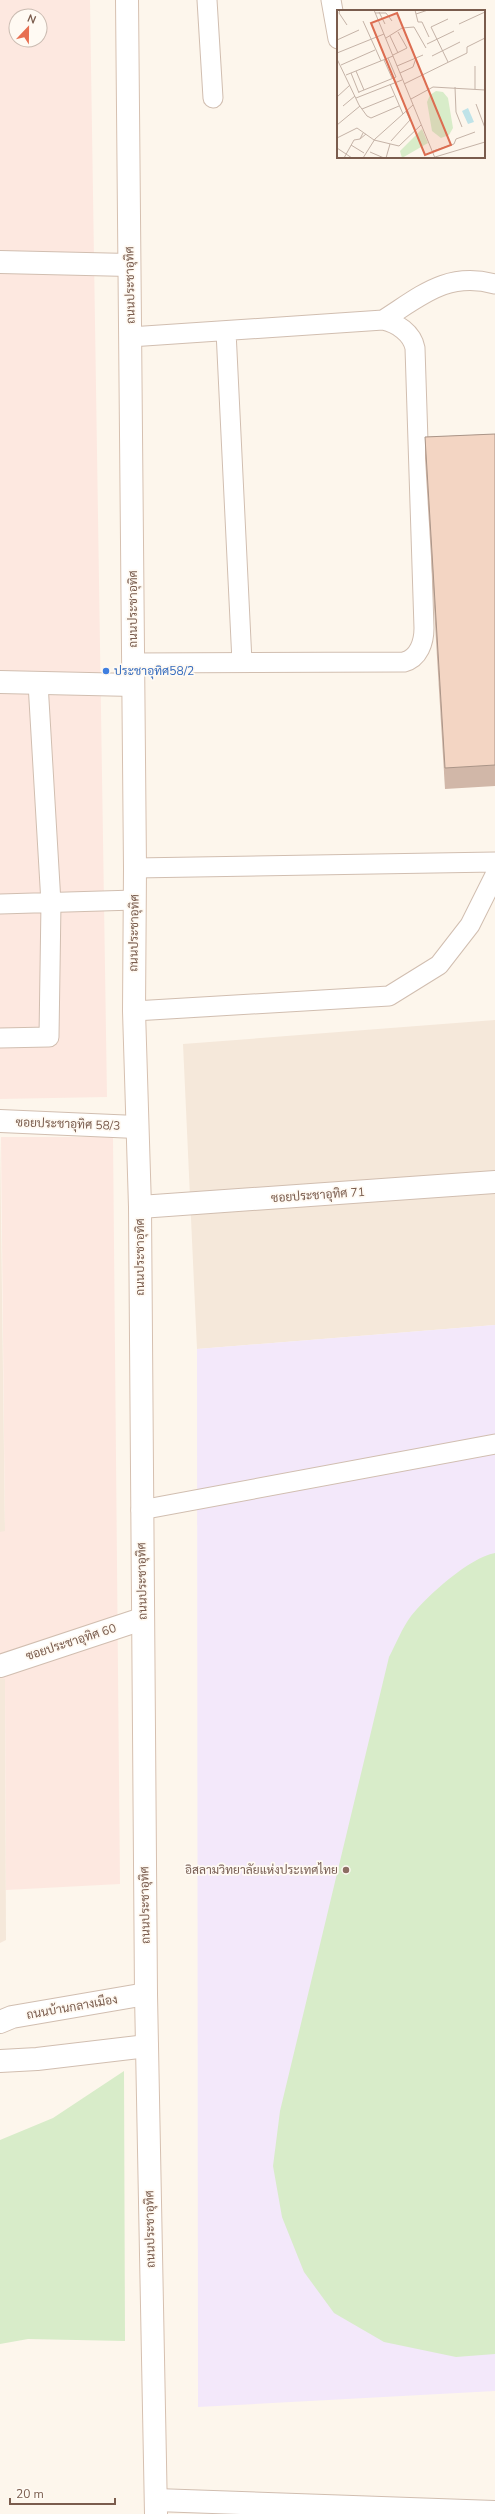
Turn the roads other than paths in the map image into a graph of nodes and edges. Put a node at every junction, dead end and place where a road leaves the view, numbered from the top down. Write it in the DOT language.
graph roads {
  1 [pos="127,0"];
  2 [pos="207,0"];
  3 [pos="331,0"];
  4 [pos="337,33"];
  5 [pos="213,98"];
  6 [pos="0,262"];
  7 [pos="129,266"];
  8 [pos="495,284"];
  9 [pos="383,320"];
  10 [pos="226,331"];
  11 [pos="130,337"];
  12 [pos="242,662"];
  13 [pos="133,663"];
  14 [pos="0,682"];
  15 [pos="38,683"];
  16 [pos="133,684"];
  17 [pos="495,862"];
  18 [pos="135,868"];
  19 [pos="495,875"];
  20 [pos="135,900"];
  21 [pos="51,903"];
  22 [pos="0,904"];
  23 [pos="134,1011"];
  24 [pos="0,1038"];
  25 [pos="0,1121"];
  26 [pos="136,1127"];
  27 [pos="495,1182"];
  28 [pos="140,1207"];
  29 [pos="495,1444"];
  30 [pos="141,1510"];
  31 [pos="142,1619"];
  32 [pos="0,1666"];
  33 [pos="146,1994"];
  34 [pos="0,2022"];
  35 [pos="147,2046"];
  36 [pos="0,2060"];
  37 [pos="156,2507"];
  38 [pos="495,2512"];
  1 -- 7 [label="main road, ถนนประชาอุทิศ"];
  2 -- 5 [label="lane"];
  3 -- 4 [label="lane"];
  6 -- 7 [label="main road"];
  7 -- 11 [label="main road, ถนนประชาอุทิศ"];
  8 -- 9 [label="lane"];
  9 -- 10 [label="lane"];
  9 -- 12 [label="lane"];
  10 -- 11 [label="lane"];
  10 -- 12 [label="lane"];
  11 -- 13 [label="main road, ถนนประชาอุทิศ"];
  12 -- 13 [label="lane"];
  13 -- 16 [label="main road, ถนนประชาอุทิศ"];
  14 -- 15 [label="main road"];
  15 -- 16 [label="main road"];
  15 -- 21 [label="lane"];
  16 -- 18 [label="main road, ถนนประชาอุทิศ"];
  17 -- 18 [label="lane"];
  18 -- 20 [label="main road, ถนนประชาอุทิศ"];
  19 -- 23 [label="lane"];
  20 -- 21 [label="lane"];
  20 -- 23 [label="main road, ถนนประชาอุทิศ"];
  21 -- 22 [label="lane"];
  21 -- 24 [label="lane"];
  23 -- 26 [label="main road, ถนนประชาอุทิศ"];
  25 -- 26 [label="main road, ซอยประชาอุทิศ 58/3"];
  26 -- 28 [label="main road, ถนนประชาอุทิศ"];
  27 -- 28 [label="main road, ซอยประชาอุทิศ 71"];
  28 -- 30 [label="main road, ถนนประชาอุทิศ"];
  29 -- 30 [label="lane"];
  30 -- 31 [label="main road, ถนนประชาอุทิศ"];
  31 -- 32 [label="main road, ซอยประชาอุทิศ 60"];
  31 -- 33 [label="main road, ถนนประชาอุทิศ"];
  33 -- 34 [label="main road, ถนนบ้านกลางเมือง"];
  33 -- 35 [label="main road, ถนนประชาอุทิศ"];
  35 -- 36 [label="main road"];
  35 -- 37 [label="main road, ถนนประชาอุทิศ"];
  37 -- 38 [label="main road"];
}
